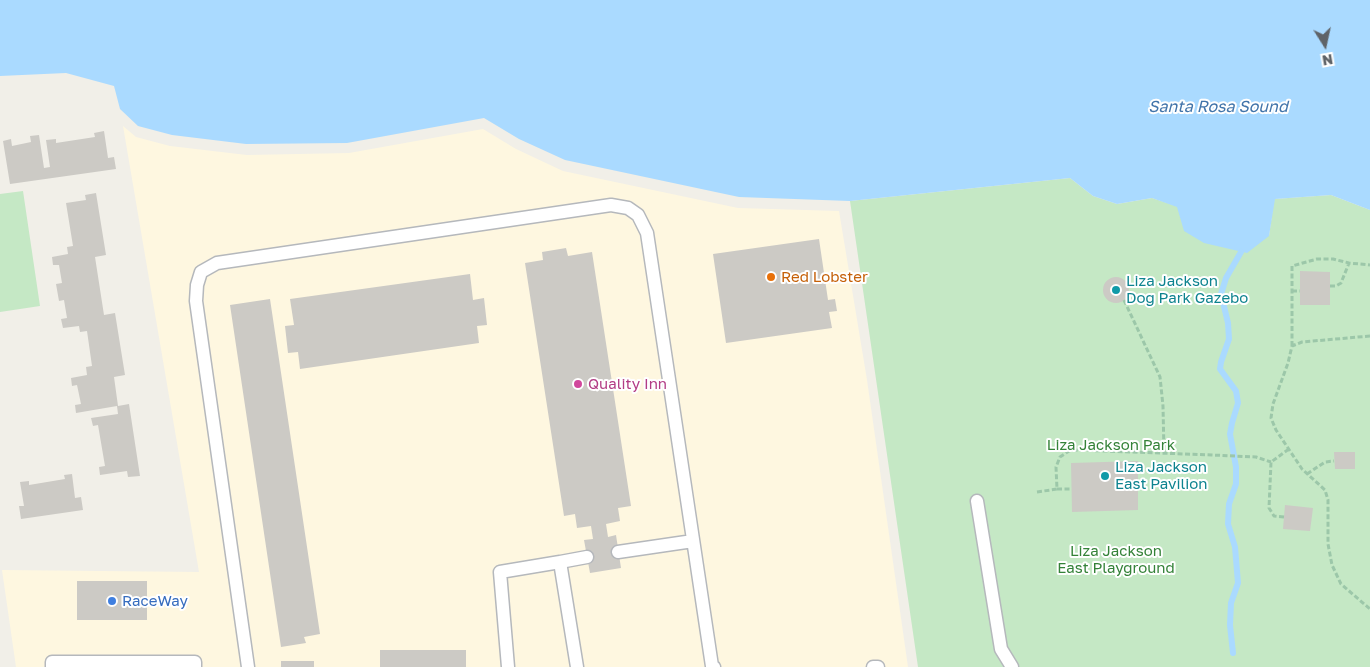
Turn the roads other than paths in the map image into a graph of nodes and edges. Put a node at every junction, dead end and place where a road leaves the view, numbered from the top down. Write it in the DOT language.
graph roads {
  1 [pos="977,502"];
  2 [pos="693,541"];
  3 [pos="618,552"];
  4 [pos="587,557"];
  5 [pos="560,562"];
  6 [pos="52,667"];
  7 [pos="195,667"];
  8 [pos="248,667"];
  9 [pos="508,667"];
  10 [pos="577,667"];
  11 [pos="710,667"];
  12 [pos="873,667"];
  13 [pos="878,667"];
  14 [pos="1012,667"];
  1 -- 14 [label="lane"];
  2 -- 3 [label="lane"];
  2 -- 8 [label="lane"];
  2 -- 11 [label="lane"];
  4 -- 5 [label="lane"];
  5 -- 9 [label="lane"];
  5 -- 10 [label="lane"];
  6 -- 7 [label="lane"];
  12 -- 13 [label="lane"];
}
